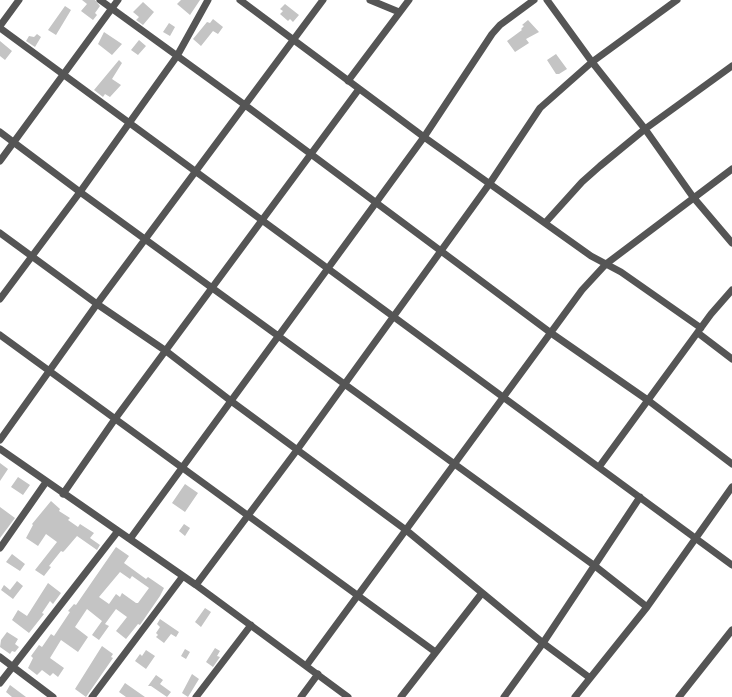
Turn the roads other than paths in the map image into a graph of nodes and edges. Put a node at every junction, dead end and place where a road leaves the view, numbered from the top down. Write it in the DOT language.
graph roads {
  1 [pos="19,0"];
  2 [pos="100,0"];
  3 [pos="118,0"];
  4 [pos="208,0"];
  5 [pos="240,0"];
  6 [pos="323,0"];
  7 [pos="370,0"];
  8 [pos="409,0"];
  9 [pos="534,0"];
  10 [pos="547,0"];
  11 [pos="677,0"];
  12 [pos="112,9"];
  13 [pos="399,12"];
  14 [pos="0,27"];
  15 [pos="294,41"];
  16 [pos="177,56"];
  17 [pos="592,62"];
  18 [pos="732,66"];
  19 [pos="63,75"];
  20 [pos="348,81"];
  21 [pos="358,89"];
  22 [pos="245,105"];
  23 [pos="129,124"];
  24 [pos="645,129"];
  25 [pos="0,132"];
  26 [pos="424,137"];
  27 [pos="14,142"];
  28 [pos="310,155"];
  29 [pos="0,161"];
  30 [pos="732,169"];
  31 [pos="195,172"];
  32 [pos="490,183"];
  33 [pos="80,192"];
  34 [pos="693,197"];
  35 [pos="376,202"];
  36 [pos="261,220"];
  37 [pos="545,223"];
  38 [pos="0,233"];
  39 [pos="145,239"];
  40 [pos="732,243"];
  41 [pos="440,250"];
  42 [pos="31,256"];
  43 [pos="606,264"];
  44 [pos="327,267"];
  45 [pos="212,286"];
  46 [pos="732,290"];
  47 [pos="0,299"];
  48 [pos="97,304"];
  49 [pos="393,316"];
  50 [pos="699,330"];
  51 [pos="550,333"];
  52 [pos="0,335"];
  53 [pos="279,335"];
  54 [pos="166,351"];
  55 [pos="732,359"];
  56 [pos="49,371"];
  57 [pos="345,383"];
  58 [pos="503,396"];
  59 [pos="231,401"];
  60 [pos="649,401"];
  61 [pos="115,419"];
  62 [pos="0,440"];
  63 [pos="0,449"];
  64 [pos="297,450"];
  65 [pos="454,464"];
  66 [pos="732,464"];
  67 [pos="182,467"];
  68 [pos="599,467"];
  69 [pos="46,482"];
  70 [pos="732,487"];
  71 [pos="63,494"];
  72 [pos="640,497"];
  73 [pos="249,515"];
  74 [pos="118,530"];
  75 [pos="406,530"];
  76 [pos="695,538"];
  77 [pos="130,539"];
  78 [pos="0,548"];
  79 [pos="732,565"];
  80 [pos="595,566"];
  81 [pos="183,576"];
  82 [pos="196,585"];
  83 [pos="482,593"];
  84 [pos="358,595"];
  85 [pos="647,607"];
  86 [pos="251,625"];
  87 [pos="732,630"];
  88 [pos="543,643"];
  89 [pos="434,651"];
  90 [pos="0,657"];
  91 [pos="306,666"];
  92 [pos="13,667"];
  93 [pos="318,674"];
  94 [pos="590,678"];
  95 [pos="0,683"];
  96 [pos="53,697"];
  97 [pos="92,697"];
  98 [pos="196,697"];
  99 [pos="301,697"];
  100 [pos="348,697"];
  101 [pos="401,697"];
  102 [pos="504,697"];
  103 [pos="575,697"];
  104 [pos="679,697"];
  1 -- 14 [label="street"];
  2 -- 12 [label="street"];
  3 -- 12 [label="street"];
  4 -- 16 [label="street"];
  5 -- 15 [label="street"];
  6 -- 15 [label="street"];
  7 -- 13 [label="street"];
  8 -- 13 [label="street"];
  9 -- 26 [label="street"];
  10 -- 17 [label="street"];
  11 -- 17 [label="street"];
  12 -- 16 [label="street"];
  12 -- 19 [label="street"];
  13 -- 20 [label="street"];
  14 -- 19 [label="street"];
  15 -- 20 [label="street"];
  15 -- 22 [label="street"];
  16 -- 22 [label="street"];
  16 -- 23 [label="street"];
  17 -- 24 [label="street"];
  17 -- 32 [label="street"];
  18 -- 24 [label="street"];
  19 -- 23 [label="street"];
  19 -- 27 [label="street"];
  20 -- 21 [label="street"];
  21 -- 26 [label="street"];
  21 -- 28 [label="street"];
  22 -- 28 [label="street"];
  22 -- 31 [label="street"];
  23 -- 31 [label="street"];
  23 -- 33 [label="street"];
  24 -- 34 [label="street"];
  24 -- 37 [label="street"];
  25 -- 27 [label="street"];
  26 -- 32 [label="street"];
  26 -- 35 [label="street"];
  27 -- 29 [label="street"];
  27 -- 33 [label="street"];
  28 -- 35 [label="street"];
  28 -- 36 [label="street"];
  30 -- 34 [label="street"];
  31 -- 36 [label="street"];
  31 -- 39 [label="street"];
  32 -- 37 [label="street"];
  32 -- 41 [label="street"];
  33 -- 39 [label="street"];
  33 -- 42 [label="street"];
  34 -- 40 [label="street"];
  34 -- 43 [label="street"];
  35 -- 41 [label="street"];
  35 -- 44 [label="street"];
  36 -- 44 [label="street"];
  36 -- 45 [label="street"];
  37 -- 43 [label="street"];
  38 -- 42 [label="street"];
  39 -- 45 [label="street"];
  39 -- 48 [label="street"];
  41 -- 49 [label="street"];
  41 -- 51 [label="street"];
  42 -- 47 [label="street"];
  42 -- 48 [label="street"];
  43 -- 50 [label="street"];
  43 -- 51 [label="street"];
  44 -- 49 [label="street"];
  44 -- 53 [label="street"];
  45 -- 53 [label="street"];
  45 -- 54 [label="street"];
  46 -- 50 [label="street"];
  48 -- 54 [label="street"];
  48 -- 56 [label="street"];
  49 -- 57 [label="street"];
  49 -- 58 [label="street"];
  50 -- 55 [label="street"];
  50 -- 60 [label="street"];
  51 -- 58 [label="street"];
  51 -- 60 [label="street"];
  52 -- 56 [label="street"];
  53 -- 57 [label="street"];
  53 -- 59 [label="street"];
  54 -- 59 [label="street"];
  54 -- 61 [label="street"];
  56 -- 61 [label="street"];
  56 -- 62 [label="street"];
  57 -- 64 [label="street"];
  57 -- 65 [label="street"];
  58 -- 65 [label="street"];
  58 -- 68 [label="street"];
  59 -- 64 [label="street"];
  59 -- 67 [label="street"];
  60 -- 66 [label="street"];
  60 -- 68 [label="street"];
  61 -- 67 [label="street"];
  61 -- 71 [label="street"];
  63 -- 69 [label="street"];
  64 -- 73 [label="street"];
  64 -- 75 [label="street"];
  65 -- 75 [label="street"];
  65 -- 80 [label="street"];
  67 -- 73 [label="street"];
  67 -- 77 [label="street"];
  68 -- 72 [label="street"];
  69 -- 71 [label="street"];
  69 -- 78 [label="street"];
  70 -- 76 [label="street"];
  71 -- 74 [label="street"];
  72 -- 76 [label="street"];
  72 -- 80 [label="street"];
  73 -- 82 [label="street"];
  73 -- 84 [label="street"];
  74 -- 77 [label="street"];
  74 -- 92 [label="street"];
  75 -- 83 [label="street"];
  75 -- 84 [label="street"];
  76 -- 79 [label="street"];
  76 -- 85 [label="street"];
  77 -- 81 [label="street"];
  80 -- 85 [label="street"];
  80 -- 88 [label="street"];
  81 -- 82 [label="street"];
  81 -- 97 [label="street"];
  82 -- 86 [label="street"];
  83 -- 88 [label="street"];
  83 -- 89 [label="street"];
  84 -- 89 [label="street"];
  84 -- 91 [label="street"];
  85 -- 94 [label="street"];
  86 -- 91 [label="street"];
  86 -- 98 [label="street"];
  87 -- 104 [label="street"];
  88 -- 94 [label="street"];
  88 -- 102 [label="street"];
  89 -- 101 [label="street"];
  90 -- 92 [label="street"];
  91 -- 93 [label="street"];
  92 -- 95 [label="street"];
  92 -- 96 [label="street"];
  93 -- 99 [label="street"];
  93 -- 100 [label="street"];
  94 -- 103 [label="street"];
}
